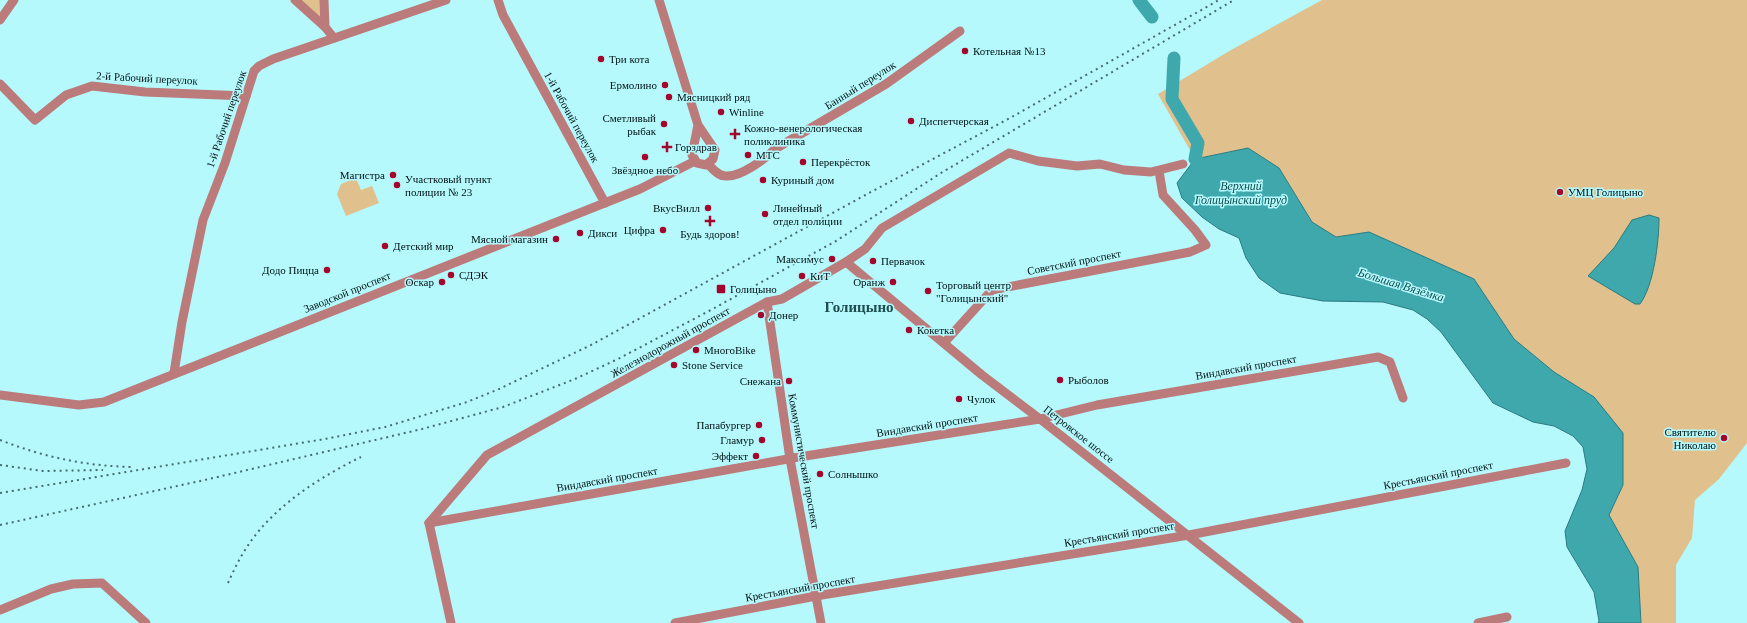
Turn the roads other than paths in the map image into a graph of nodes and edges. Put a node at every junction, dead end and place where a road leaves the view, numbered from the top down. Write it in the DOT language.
graph roads {
  1 [pos="14,0"];
  2 [pos="295,0"];
  3 [pos="324,0"];
  4 [pos="446,0"];
  5 [pos="498,0"];
  6 [pos="659,0"];
  7 [pos="0,20"];
  8 [pos="325,27"];
  9 [pos="960,31"];
  10 [pos="334,38"];
  11 [pos="0,84"];
  12 [pos="246,96"];
  13 [pos="698,125"];
  14 [pos="711,144"];
  15 [pos="694,146"];
  16 [pos="695,161"];
  17 [pos="708,164"];
  18 [pos="1183,164"];
  19 [pos="1159,171"];
  20 [pos="605,203"];
  21 [pos="846,262"];
  22 [pos="767,302"];
  23 [pos="944,343"];
  24 [pos="174,373"];
  25 [pos="0,395"];
  26 [pos="1403,398"];
  27 [pos="1040,418"];
  28 [pos="790,459"];
  29 [pos="1566,463"];
  30 [pos="429,523"];
  31 [pos="1188,535"];
  32 [pos="816,596"];
  33 [pos="0,610"];
  34 [pos="1507,617"];
  35 [pos="146,623"];
  36 [pos="451,623"];
  37 [pos="675,623"];
  38 [pos="821,623"];
  39 [pos="1299,623"];
  40 [pos="1478,623"];
  1 -- 7 [label="street"];
  2 -- 8 [label="street"];
  3 -- 8 [label="street"];
  4 -- 10 [label="street, 1-й Рабочий переулок"];
  5 -- 20 [label="street, 1-й Рабочий переулок"];
  6 -- 13 [label="street"];
  8 -- 10 [label="street"];
  9 -- 17 [label="street, Банный переулок"];
  10 -- 12 [label="street, 1-й Рабочий переулок"];
  11 -- 12 [label="street, 2-й Рабочий переулок"];
  12 -- 24 [label="street, 1-й Рабочий переулок"];
  13 -- 14 [label="street"];
  13 -- 15 [label="street"];
  14 -- 15 [label="street"];
  14 -- 17 [label="street"];
  15 -- 16 [label="street"];
  16 -- 17 [label="street"];
  16 -- 20 [label="street, Заводской проспект"];
  18 -- 19 [label="street, Железнодорожный проспект"];
  19 -- 21 [label="street, Железнодорожный проспект"];
  19 -- 23 [label="street, Советский проспект"];
  20 -- 24 [label="street, Заводской проспект"];
  21 -- 22 [label="street, Железнодорожный проспект"];
  21 -- 23 [label="street, Петровское шоссе"];
  22 -- 28 [label="street, Коммунистический проспект"];
  22 -- 30 [label="street, Железнодорожный проспект"];
  23 -- 27 [label="street, Петровское шоссе"];
  24 -- 25 [label="street, Заводской проспект"];
  26 -- 27 [label="street, Виндавский проспект"];
  27 -- 28 [label="street, Виндавский проспект"];
  27 -- 31 [label="street, Петровское шоссе"];
  28 -- 30 [label="street, Виндавский проспект"];
  28 -- 32 [label="street, Коммунистический проспект"];
  29 -- 31 [label="street, Крестьянский проспект"];
  30 -- 36 [label="street"];
  31 -- 32 [label="street, Крестьянский проспект"];
  31 -- 39 [label="street, Петровское шоссе"];
  32 -- 37 [label="street, Крестьянский проспект"];
  32 -- 38 [label="street, Коммунистический проспект"];
  33 -- 35 [label="street"];
  34 -- 40 [label="street"];
}
